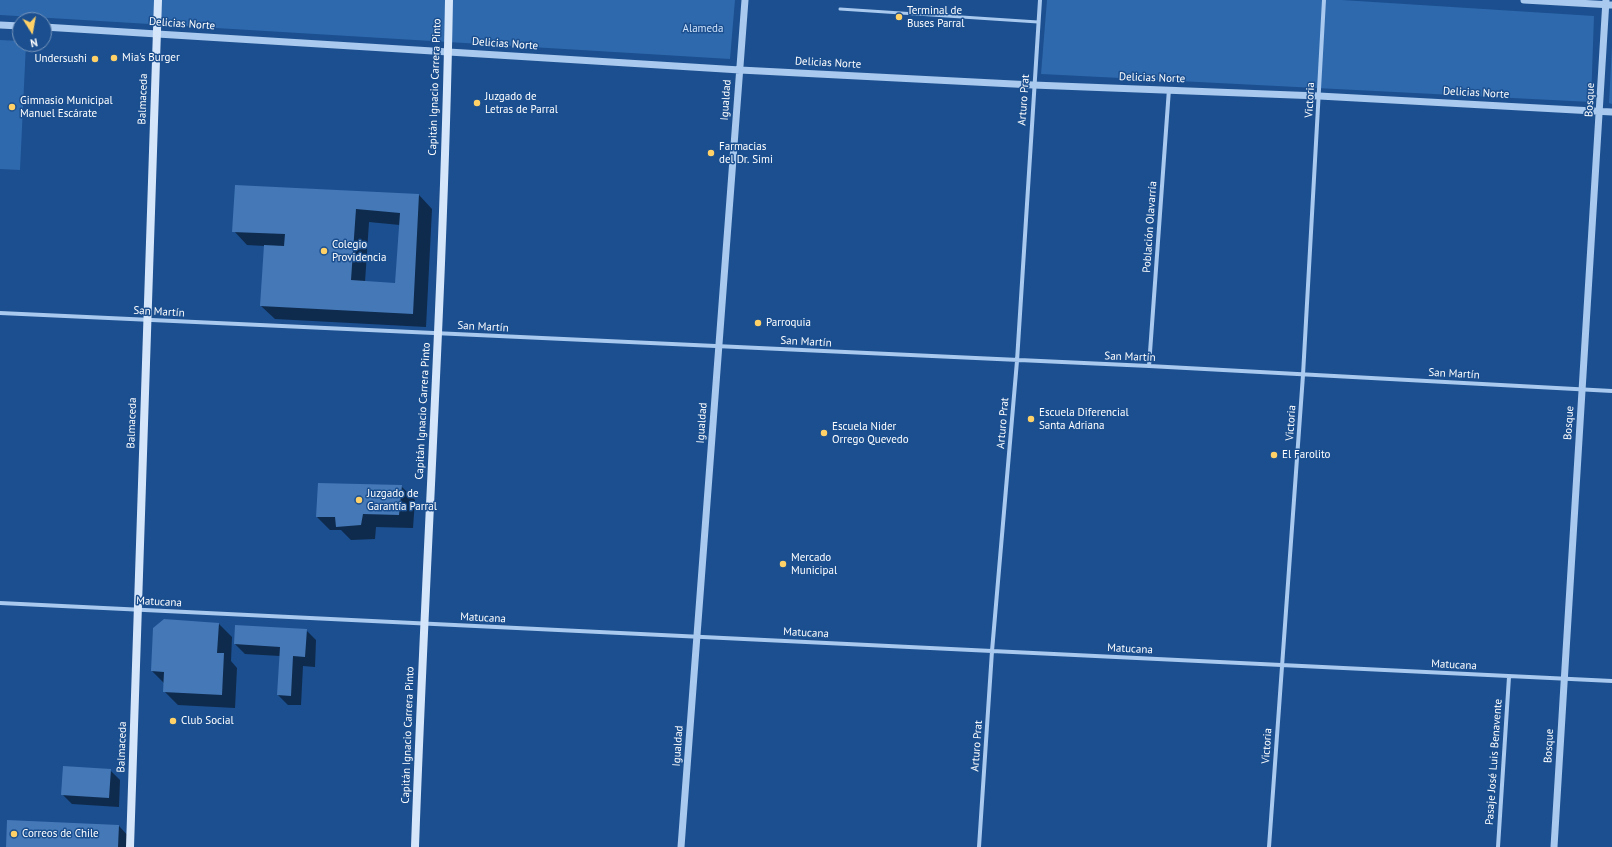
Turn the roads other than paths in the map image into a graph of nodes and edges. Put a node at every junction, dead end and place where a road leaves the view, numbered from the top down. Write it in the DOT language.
graph roads {
  1 [pos="158,0"];
  2 [pos="449,0"];
  3 [pos="745,0"];
  4 [pos="1040,0"];
  5 [pos="1324,0"];
  6 [pos="1524,0"];
  7 [pos="1608,4"];
  8 [pos="840,9"];
  9 [pos="1038,22"];
  10 [pos="0,25"];
  11 [pos="12,26"];
  12 [pos="52,27"];
  13 [pos="157,33"];
  14 [pos="448,52"];
  15 [pos="740,70"];
  16 [pos="1033,84"];
  17 [pos="1169,89"];
  18 [pos="1319,96"];
  19 [pos="1600,111"];
  20 [pos="1612,112"];
  21 [pos="0,313"];
  22 [pos="146,320"];
  23 [pos="438,334"];
  24 [pos="719,347"];
  25 [pos="1017,361"];
  26 [pos="1149,366"];
  27 [pos="1303,375"];
  28 [pos="1582,390"];
  29 [pos="1612,391"];
  30 [pos="0,603"];
  31 [pos="136,610"];
  32 [pos="423,624"];
  33 [pos="697,636"];
  34 [pos="992,651"];
  35 [pos="1282,666"];
  36 [pos="1509,677"];
  37 [pos="1564,679"];
  38 [pos="1612,681"];
  39 [pos="130,847"];
  40 [pos="415,847"];
  41 [pos="682,847"];
  42 [pos="979,847"];
  43 [pos="1269,847"];
  44 [pos="1498,847"];
  45 [pos="1554,847"];
  1 -- 13 [label="main road, Balmaceda"];
  2 -- 14 [label="main road, Capitán Ignacio Carrera Pinto"];
  3 -- 15 [label="street, Igualdad"];
  4 -- 9 [label="street, Arturo Prat"];
  5 -- 18 [label="street, Victoria"];
  6 -- 7 [label="street"];
  7 -- 19 [label="street, Bosque"];
  8 -- 9 [label="lane"];
  9 -- 16 [label="street, Arturo Prat"];
  10 -- 11 [label="street"];
  12 -- 13 [label="street, Delicias Norte"];
  13 -- 14 [label="street, Delicias Norte"];
  13 -- 22 [label="main road, Balmaceda"];
  14 -- 15 [label="street, Delicias Norte"];
  14 -- 23 [label="main road, Capitán Ignacio Carrera Pinto"];
  15 -- 16 [label="street, Delicias Norte"];
  15 -- 24 [label="street, Igualdad"];
  16 -- 17 [label="street, Delicias Norte"];
  16 -- 25 [label="street, Arturo Prat"];
  17 -- 18 [label="street, Delicias Norte"];
  17 -- 26 [label="street, Población Olavarría"];
  18 -- 19 [label="street, Delicias Norte"];
  18 -- 27 [label="street, Victoria"];
  19 -- 20 [label="street, Delicias Norte"];
  19 -- 28 [label="street, Bosque"];
  21 -- 22 [label="street, San Martín"];
  22 -- 23 [label="street, San Martín"];
  22 -- 31 [label="main road, Balmaceda"];
  23 -- 24 [label="street, San Martín"];
  23 -- 32 [label="main road, Capitán Ignacio Carrera Pinto"];
  24 -- 25 [label="street, San Martín"];
  24 -- 33 [label="street, Igualdad"];
  25 -- 26 [label="street, San Martín"];
  25 -- 34 [label="street, Arturo Prat"];
  26 -- 27 [label="street, San Martín"];
  27 -- 28 [label="street, San Martín"];
  27 -- 35 [label="street, Victoria"];
  28 -- 29 [label="street, San Martín"];
  28 -- 37 [label="street, Bosque"];
  30 -- 31 [label="street, Matucana"];
  31 -- 32 [label="street, Matucana"];
  31 -- 39 [label="main road, Balmaceda"];
  32 -- 33 [label="street, Matucana"];
  32 -- 40 [label="main road, Capitán Ignacio Carrera Pinto"];
  33 -- 34 [label="street, Matucana"];
  33 -- 41 [label="street, Igualdad"];
  34 -- 35 [label="street, Matucana"];
  34 -- 42 [label="street, Arturo Prat"];
  35 -- 36 [label="street, Matucana"];
  35 -- 43 [label="street, Victoria"];
  36 -- 37 [label="street, Matucana"];
  36 -- 44 [label="street, Pasaje José Luis Benavente"];
  37 -- 38 [label="street, Matucana"];
  37 -- 45 [label="street, Bosque"];
}
